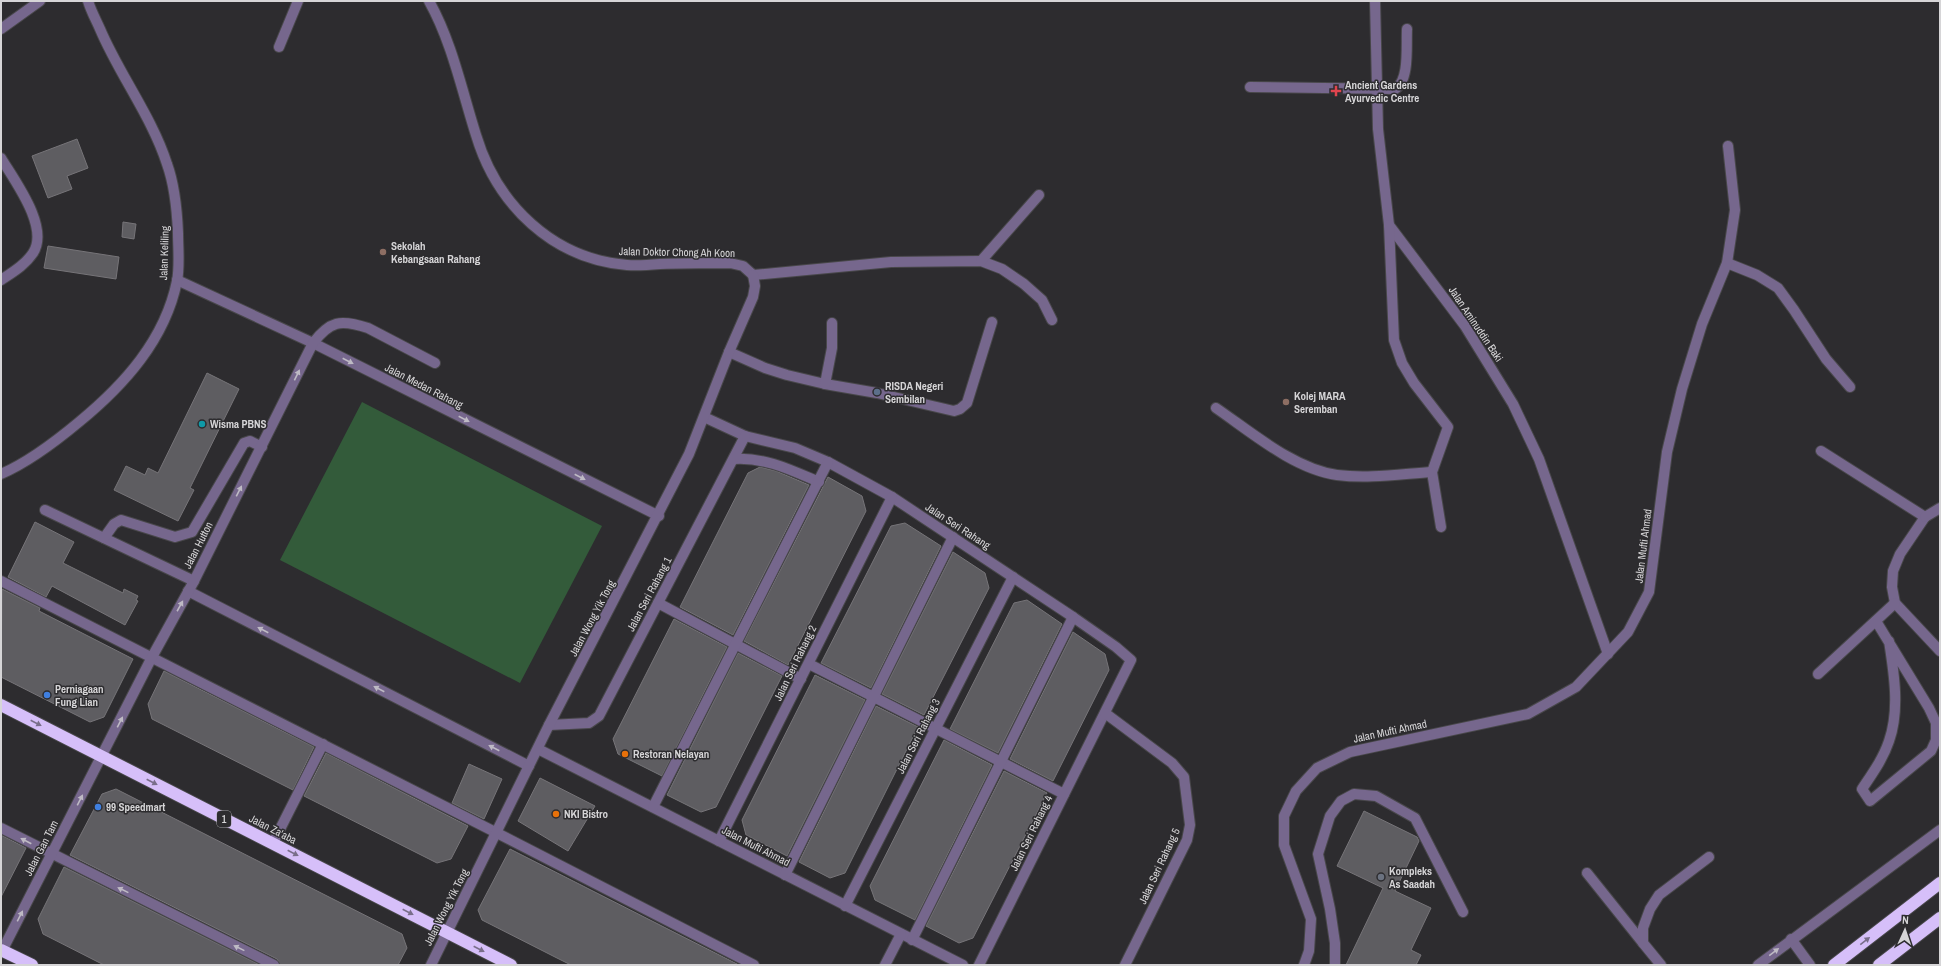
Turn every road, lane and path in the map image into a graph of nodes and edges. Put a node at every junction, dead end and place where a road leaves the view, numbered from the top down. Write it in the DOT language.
graph roads {
  1 [pos="40,1"];
  2 [pos="88,1"];
  3 [pos="298,1"];
  4 [pos="429,1"];
  5 [pos="1374,1"];
  6 [pos="1,29"];
  7 [pos="1407,29"];
  8 [pos="279,47"];
  9 [pos="1250,87"];
  10 [pos="1376,89"];
  11 [pos="1728,146"];
  12 [pos="1,158"];
  13 [pos="1039,195"];
  14 [pos="1389,226"];
  15 [pos="981,261"];
  16 [pos="1727,263"];
  17 [pos="753,275"];
  18 [pos="1,280"];
  19 [pos="177,280"];
  20 [pos="1052,320"];
  21 [pos="992,322"];
  22 [pos="832,323"];
  23 [pos="313,344"];
  24 [pos="729,352"];
  25 [pos="435,363"];
  26 [pos="825,384"];
  27 [pos="1850,387"];
  28 [pos="1216,408"];
  29 [pos="704,417"];
  30 [pos="745,436"];
  31 [pos="262,447"];
  32 [pos="1821,451"];
  33 [pos="734,459"];
  34 [pos="828,462"];
  35 [pos="1432,472"];
  36 [pos="1,474"];
  37 [pos="819,482"];
  38 [pos="892,497"];
  39 [pos="1940,508"];
  40 [pos="46,510"];
  41 [pos="659,516"];
  42 [pos="1925,517"];
  43 [pos="1441,527"];
  44 [pos="953,537"];
  45 [pos="104,538"];
  46 [pos="1013,577"];
  47 [pos="1,581"];
  48 [pos="194,581"];
  49 [pos="188,591"];
  50 [pos="658,603"];
  51 [pos="1895,603"];
  52 [pos="1073,616"];
  53 [pos="1876,621"];
  54 [pos="1889,641"];
  55 [pos="736,645"];
  56 [pos="1940,651"];
  57 [pos="1608,654"];
  58 [pos="152,657"];
  59 [pos="809,664"];
  60 [pos="1818,674"];
  61 [pos="802,679"];
  62 [pos="873,696"];
  63 [pos="1,705"];
  64 [pos="1105,713"];
  65 [pos="549,725"];
  66 [pos="936,728"];
  67 [pos="322,744"];
  68 [pos="538,749"];
  69 [pos="102,757"];
  70 [pos="1001,762"];
  71 [pos="529,766"];
  72 [pos="1064,794"];
  73 [pos="653,807"];
  74 [pos="1,828"];
  75 [pos="1940,830"];
  76 [pos="497,833"];
  77 [pos="719,841"];
  78 [pos="273,843"];
  79 [pos="52,854"];
  80 [pos="1709,857"];
  81 [pos="1587,873"];
  82 [pos="785,875"];
  83 [pos="1940,882"];
  84 [pos="846,906"];
  85 [pos="1463,912"];
  86 [pos="1940,918"];
  87 [pos="447,932"];
  88 [pos="901,934"];
  89 [pos="912,940"];
  90 [pos="1791,940"];
  91 [pos="1644,942"];
  92 [pos="2,950"];
  93 [pos="32,965"];
  94 [pos="274,965"];
  95 [pos="431,965"];
  96 [pos="511,965"];
  97 [pos="754,965"];
  98 [pos="885,965"];
  99 [pos="963,965"];
  100 [pos="979,965"];
  101 [pos="1125,965"];
  102 [pos="1304,965"];
  103 [pos="1334,965"];
  104 [pos="1661,965"];
  105 [pos="1758,965"];
  106 [pos="1810,965"];
  107 [pos="1834,965"];
  108 [pos="1879,965"];
  1 -- 6 [label="street"];
  2 -- 19 [label="street, Jalan Keliling"];
  3 -- 8 [label="street"];
  4 -- 17 [label="street, Jalan Doktor Chong Ah Koon"];
  5 -- 10 [label="street"];
  7 -- 10 [label="street"];
  9 -- 10 [label="street"];
  10 -- 14 [label="street"];
  11 -- 16 [label="street, Jalan Mufti Ahmad"];
  12 -- 18 [label="street"];
  13 -- 15 [label="street"];
  14 -- 35 [label="street"];
  14 -- 57 [label="street, Jalan Aminuddin Baki"];
  15 -- 17 [label="street"];
  15 -- 20 [label="street"];
  16 -- 27 [label="street"];
  16 -- 57 [label="street, Jalan Mufti Ahmad"];
  17 -- 24 [label="street, Jalan Wong Yik Tong"];
  19 -- 23 [label="street, Jalan Medan Rahang"];
  19 -- 36 [label="street, Jalan Keliling"];
  21 -- 26 [label="street"];
  22 -- 26 [label="street"];
  23 -- 25 [label="street, Jalan Hutton"];
  31 -- 23 [label="street, Jalan Hutton, one-way"];
  23 -- 41 [label="street, Jalan Medan Rahang, one-way"];
  24 -- 26 [label="street"];
  24 -- 29 [label="street, Jalan Wong Yik Tong"];
  28 -- 35 [label="street"];
  29 -- 30 [label="street, Jalan Seri Rahang"];
  29 -- 41 [label="street, Jalan Wong Yik Tong"];
  30 -- 33 [label="street, Jalan Seri Rahang 1"];
  30 -- 34 [label="street, Jalan Seri Rahang"];
  31 -- 45 [label="street"];
  48 -- 31 [label="street, Jalan Hutton, one-way"];
  32 -- 42 [label="street"];
  33 -- 37 [label="street"];
  33 -- 50 [label="street, Jalan Seri Rahang 1"];
  34 -- 37 [label="street"];
  34 -- 38 [label="street, Jalan Seri Rahang"];
  35 -- 43 [label="street"];
  37 -- 55 [label="street"];
  38 -- 44 [label="street, Jalan Seri Rahang"];
  38 -- 59 [label="street, Jalan Seri Rahang 2"];
  39 -- 42 [label="street"];
  40 -- 45 [label="street"];
  41 -- 65 [label="street, Jalan Wong Yik Tong"];
  42 -- 51 [label="street"];
  44 -- 46 [label="street, Jalan Seri Rahang"];
  44 -- 62 [label="street"];
  45 -- 48 [label="street"];
  46 -- 52 [label="street, Jalan Seri Rahang"];
  46 -- 66 [label="street, Jalan Seri Rahang 3"];
  47 -- 58 [label="street"];
  48 -- 49 [label="street, Jalan Hutton"];
  58 -- 49 [label="street, Jalan Hutton, one-way"];
  71 -- 49 [label="street, one-way"];
  50 -- 55 [label="street"];
  50 -- 65 [label="street, Jalan Seri Rahang 1"];
  51 -- 53 [label="street"];
  51 -- 56 [label="street"];
  52 -- 64 [label="street, Jalan Seri Rahang"];
  52 -- 70 [label="street"];
  53 -- 54 [label="street"];
  53 -- 60 [label="street"];
  54 -- 54 [label="street"];
  55 -- 61 [label="street"];
  55 -- 73 [label="street"];
  57 -- 102 [label="street, Jalan Mufti Ahmad"];
  58 -- 67 [label="street"];
  69 -- 58 [label="street, Jalan Hutton, one-way"];
  59 -- 61 [label="street, Jalan Seri Rahang 2"];
  59 -- 62 [label="street"];
  61 -- 77 [label="street, Jalan Seri Rahang 2"];
  62 -- 66 [label="street"];
  62 -- 82 [label="street"];
  63 -- 69 [label="highway, Jalan Za'aba / 1, one-way"];
  64 -- 72 [label="street, Jalan Seri Rahang 4"];
  64 -- 101 [label="street, Jalan Seri Rahang 5"];
  65 -- 68 [label="street, Jalan Wong Yik Tong"];
  66 -- 70 [label="street"];
  66 -- 84 [label="street, Jalan Seri Rahang 3"];
  67 -- 76 [label="street"];
  67 -- 78 [label="street"];
  68 -- 71 [label="street, Jalan Wong Yik Tong"];
  68 -- 73 [label="street, Jalan Mufti Ahmad"];
  69 -- 78 [label="highway, Jalan Za'aba / 1, one-way"];
  79 -- 69 [label="street, Jalan Gan Tam, one-way"];
  70 -- 72 [label="street"];
  70 -- 89 [label="street"];
  71 -- 76 [label="street, Jalan Wong Yik Tong"];
  72 -- 100 [label="street, Jalan Seri Rahang 4"];
  73 -- 77 [label="street, Jalan Mufti Ahmad"];
  79 -- 74 [label="street, one-way"];
  75 -- 90 [label="street"];
  76 -- 87 [label="street, Jalan Wong Yik Tong"];
  76 -- 97 [label="street"];
  77 -- 82 [label="street, Jalan Mufti Ahmad"];
  78 -- 87 [label="highway, Jalan Za'aba / 1, one-way"];
  92 -- 79 [label="street, Jalan Gan Tam, one-way"];
  94 -- 79 [label="street, one-way"];
  80 -- 91 [label="street"];
  81 -- 91 [label="street"];
  82 -- 84 [label="street, Jalan Mufti Ahmad"];
  107 -- 83 [label="highway, one-way"];
  84 -- 88 [label="street, Jalan Mufti Ahmad"];
  85 -- 103 [label="street"];
  86 -- 108 [label="highway"];
  87 -- 95 [label="street, Jalan Wong Yik Tong"];
  87 -- 96 [label="highway, Jalan Za'aba / 1, one-way"];
  88 -- 89 [label="street, Jalan Mufti Ahmad"];
  88 -- 98 [label="street"];
  89 -- 99 [label="street, Jalan Mufti Ahmad"];
  105 -- 90 [label="street, one-way"];
  90 -- 106 [label="street"];
  91 -- 104 [label="street"];
  92 -- 93 [label="highway"];
}
